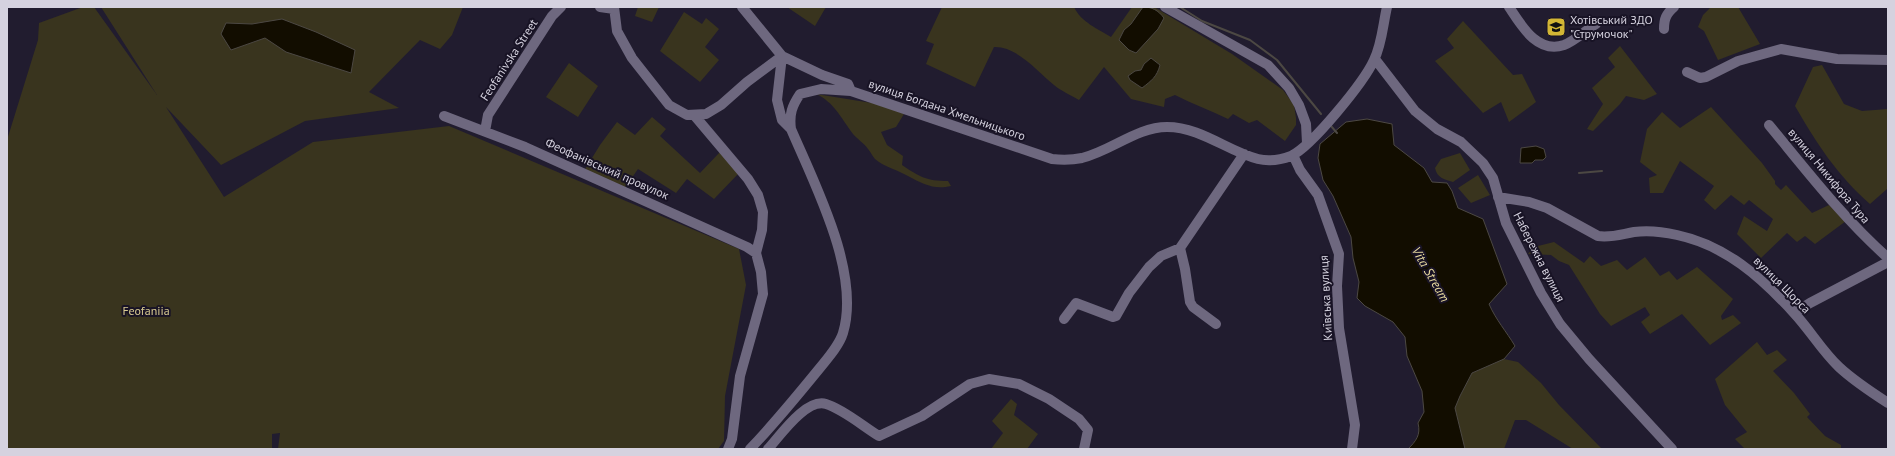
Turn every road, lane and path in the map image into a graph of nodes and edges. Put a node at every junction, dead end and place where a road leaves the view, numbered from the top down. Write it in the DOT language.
graph roads {
  1 [pos="561,7"];
  2 [pos="600,7"];
  3 [pos="742,7"];
  4 [pos="1165,7"];
  5 [pos="1387,7"];
  6 [pos="1509,7"];
  7 [pos="1674,7"];
  8 [pos="614,8"];
  9 [pos="1596,24"];
  10 [pos="1664,29"];
  11 [pos="782,56"];
  12 [pos="1375,59"];
  13 [pos="1888,60"];
  14 [pos="1687,72"];
  15 [pos="851,91"];
  16 [pos="694,115"];
  17 [pos="444,116"];
  18 [pos="1769,125"];
  19 [pos="791,129"];
  20 [pos="485,131"];
  21 [pos="1307,143"];
  22 [pos="1244,154"];
  23 [pos="1293,155"];
  24 [pos="1498,197"];
  25 [pos="1180,248"];
  26 [pos="756,253"];
  27 [pos="1888,258"];
  28 [pos="1888,262"];
  29 [pos="1794,313"];
  30 [pos="1064,320"];
  31 [pos="1216,324"];
  32 [pos="1888,403"];
  33 [pos="728,449"];
  34 [pos="750,449"];
  35 [pos="768,449"];
  36 [pos="1084,449"];
  37 [pos="1352,449"];
  38 [pos="1672,449"];
  1 -- 20 [label="street, Feofanivska Street"];
  2 -- 8 [label="street"];
  3 -- 11 [label="street"];
  4 -- 21 [label="street"];
  5 -- 12 [label="street, вулиця Богдана Хмельницького"];
  6 -- 9 [label="street"];
  7 -- 10 [label="street"];
  8 -- 16 [label="street"];
  11 -- 15 [label="street"];
  11 -- 16 [label="street"];
  11 -- 19 [label="street"];
  12 -- 21 [label="street, вулиця Богдана Хмельницького"];
  12 -- 24 [label="street, Набережна вулиця"];
  13 -- 14 [label="street"];
  15 -- 19 [label="street, вулиця Богдана Хмельницького"];
  15 -- 22 [label="street, вулиця Богдана Хмельницького"];
  16 -- 26 [label="street"];
  17 -- 20 [label="street, Феофанівський провулок"];
  18 -- 27 [label="street, вулиця Никифора Тура"];
  19 -- 34 [label="street, вулиця Богдана Хмельницького"];
  20 -- 26 [label="street, Феофанівський провулок"];
  21 -- 23 [label="street, вулиця Богдана Хмельницького"];
  22 -- 23 [label="street, вулиця Богдана Хмельницького"];
  22 -- 25 [label="street"];
  23 -- 37 [label="street, Київська вулиця"];
  24 -- 29 [label="street, вулиця Щорса"];
  24 -- 38 [label="street, Набережна вулиця"];
  25 -- 30 [label="street"];
  25 -- 31 [label="street"];
  26 -- 33 [label="street"];
  28 -- 29 [label="street"];
  29 -- 32 [label="street, вулиця Щорса"];
  35 -- 36 [label="street"];
}
